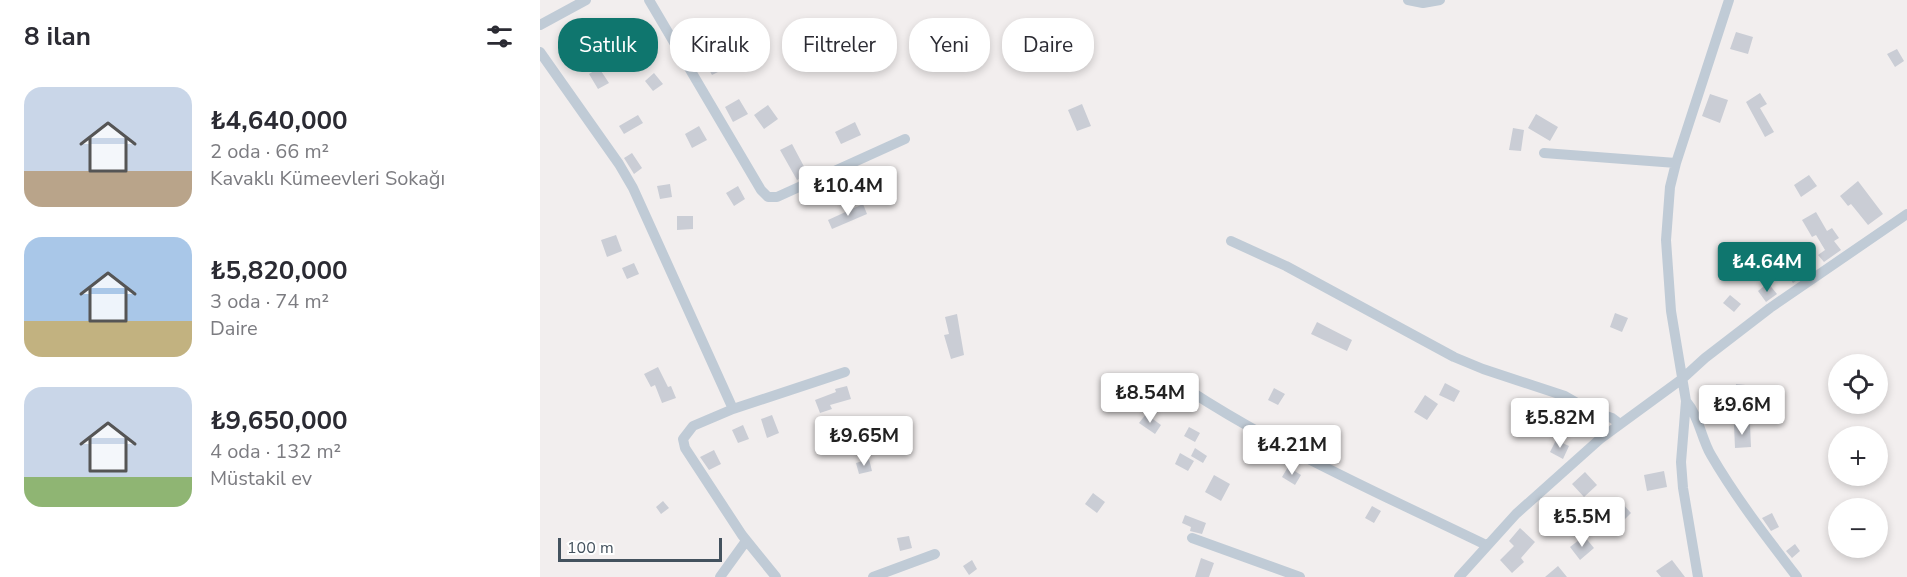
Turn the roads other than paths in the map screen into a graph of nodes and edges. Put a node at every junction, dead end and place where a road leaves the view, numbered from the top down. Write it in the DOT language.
graph roads {
  1 [pos="586,0"];
  2 [pos="649,0"];
  3 [pos="1408,0"];
  4 [pos="1440,0"];
  5 [pos="1729,0"];
  6 [pos="540,25"];
  7 [pos="540,52"];
  8 [pos="905,139"];
  9 [pos="1544,153"];
  10 [pos="1676,163"];
  11 [pos="1907,214"];
  12 [pos="1231,241"];
  13 [pos="845,372"];
  14 [pos="1682,379"];
  15 [pos="1187,389"];
  16 [pos="1686,401"];
  17 [pos="734,409"];
  18 [pos="1620,424"];
  19 [pos="1191,538"];
  20 [pos="746,541"];
  21 [pos="1486,545"];
  22 [pos="935,554"];
  23 [pos="720,577"];
  24 [pos="776,577"];
  25 [pos="873,577"];
  26 [pos="1300,577"];
  27 [pos="1459,577"];
  28 [pos="1698,577"];
  29 [pos="1797,577"];
  1 -- 6 [label="street"];
  2 -- 8 [label="street"];
  3 -- 4 [label="street"];
  5 -- 10 [label="street"];
  7 -- 17 [label="street"];
  9 -- 10 [label="street"];
  10 -- 14 [label="street"];
  11 -- 14 [label="street"];
  12 -- 18 [label="street"];
  13 -- 17 [label="street"];
  14 -- 16 [label="street"];
  14 -- 18 [label="street"];
  15 -- 21 [label="street"];
  16 -- 28 [label="street"];
  16 -- 29 [label="street"];
  17 -- 20 [label="street"];
  18 -- 21 [label="street"];
  19 -- 26 [label="street"];
  20 -- 23 [label="street"];
  20 -- 24 [label="street"];
  21 -- 27 [label="street"];
  22 -- 25 [label="street"];
}
